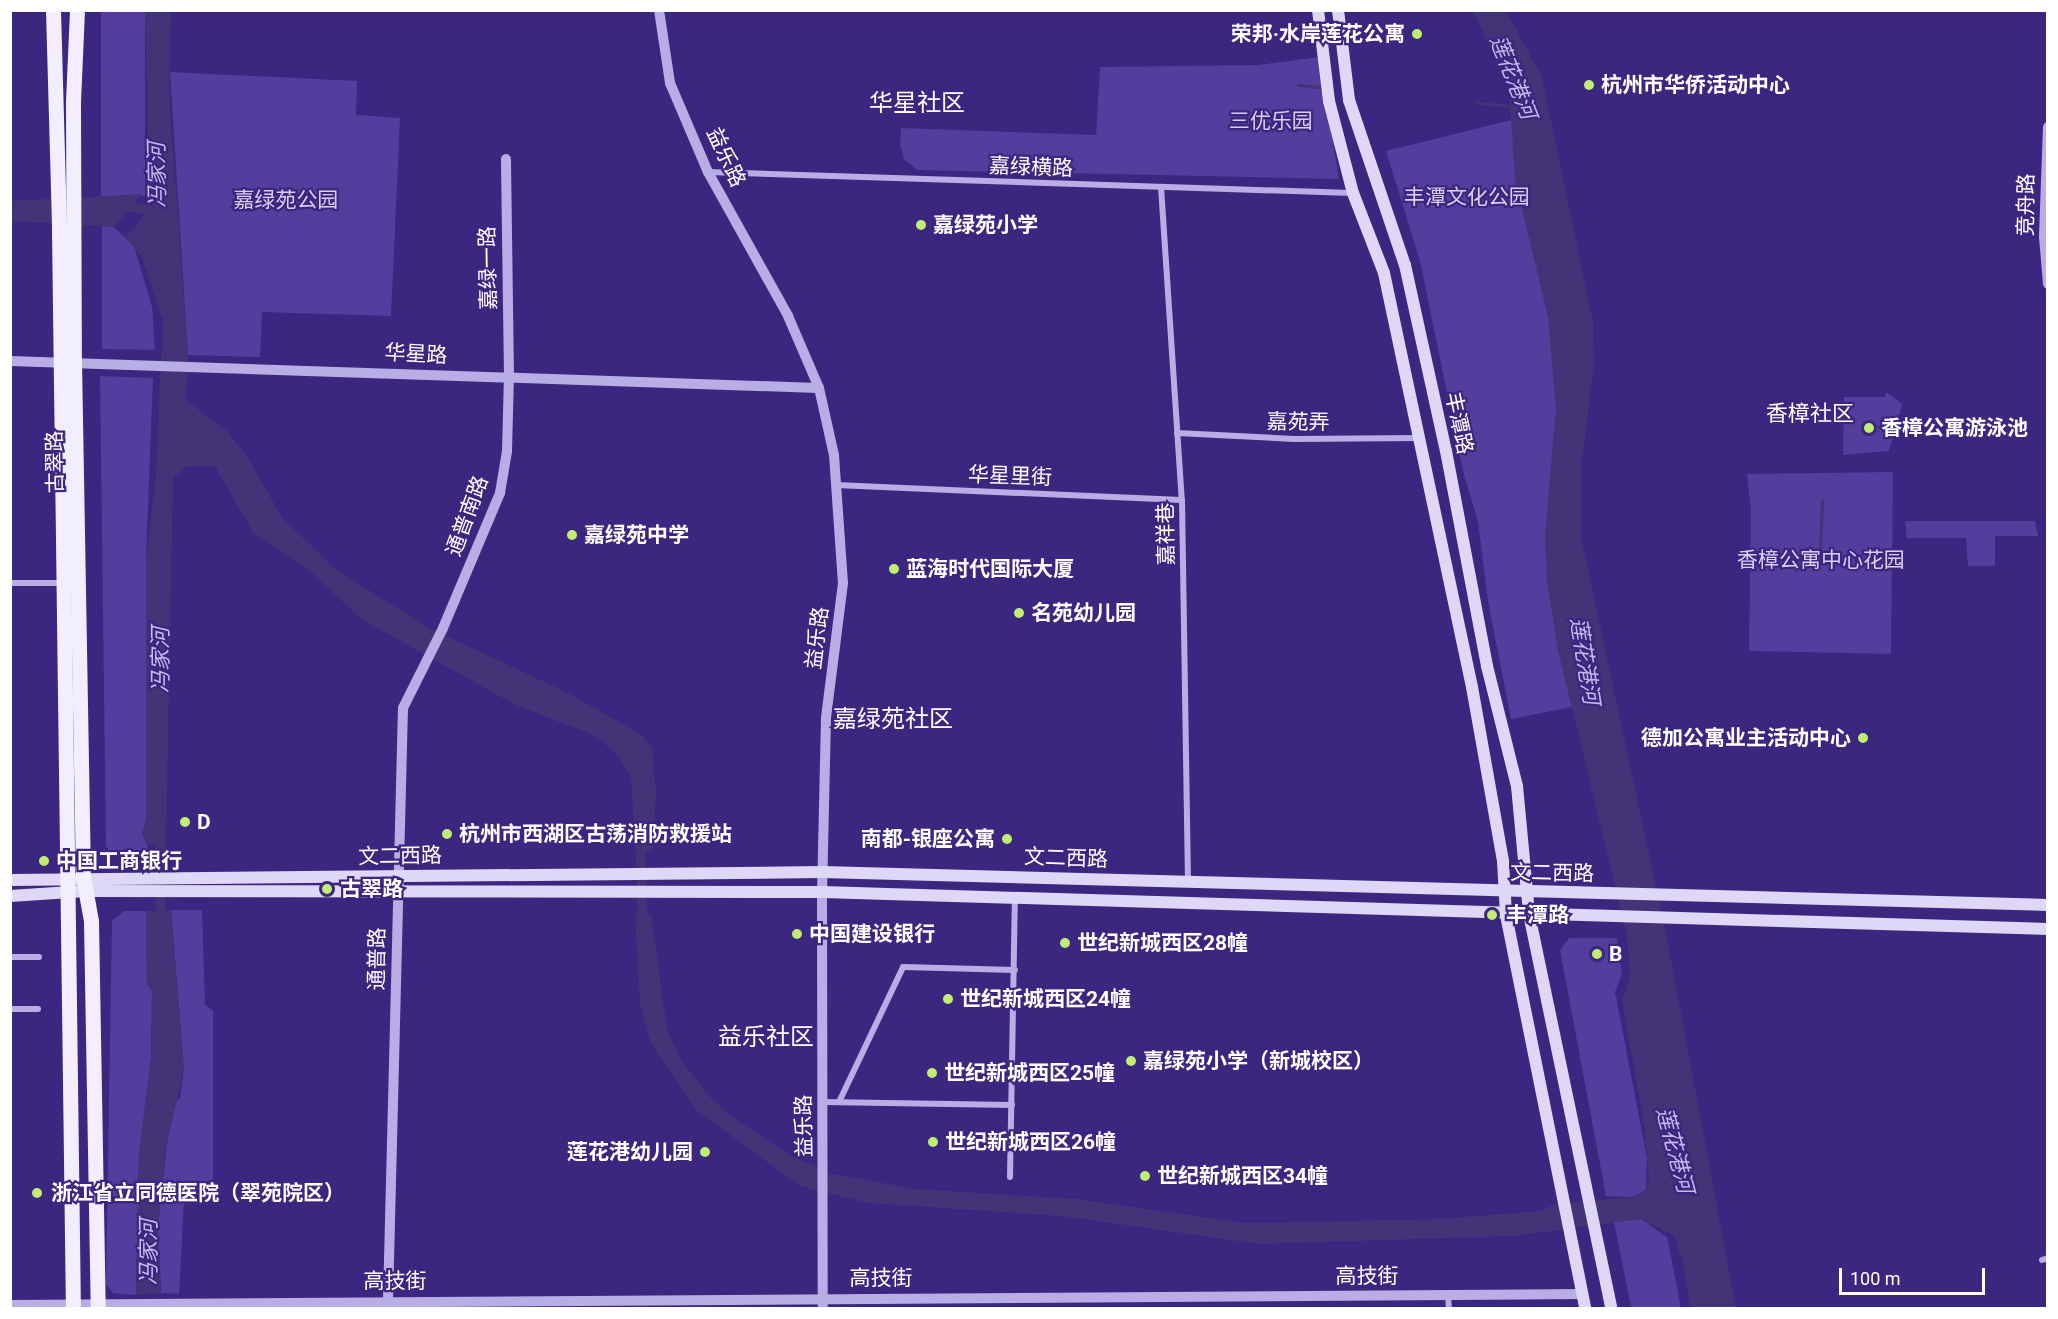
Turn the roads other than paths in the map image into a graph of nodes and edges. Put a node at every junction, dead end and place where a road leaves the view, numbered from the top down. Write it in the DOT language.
graph roads {
  1 [pos="52,10"];
  2 [pos="77,10"];
  3 [pos="659,10"];
  4 [pos="1318,10"];
  5 [pos="1338,10"];
  6 [pos="2048,127"];
  7 [pos="507,159"];
  8 [pos="708,172"];
  9 [pos="1161,188"];
  10 [pos="1353,193"];
  11 [pos="67,228"];
  12 [pos="2046,257"];
  13 [pos="2048,284"];
  14 [pos="10,361"];
  15 [pos="74,361"];
  16 [pos="58,362"];
  17 [pos="509,377"];
  18 [pos="819,388"];
  19 [pos="1177,433"];
  20 [pos="1419,438"];
  21 [pos="836,485"];
  22 [pos="1182,500"];
  23 [pos="10,583"];
  24 [pos="62,583"];
  25 [pos="443,628"];
  26 [pos="822,872"];
  27 [pos="399,876"];
  28 [pos="10,880"];
  29 [pos="1188,881"];
  30 [pos="85,884"];
  31 [pos="67,886"];
  32 [pos="399,891"];
  33 [pos="822,892"];
  34 [pos="1504,892"];
  35 [pos="1528,892"];
  36 [pos="10,896"];
  37 [pos="1015,897"];
  38 [pos="2048,905"];
  39 [pos="1528,914"];
  40 [pos="1506,915"];
  41 [pos="2048,929"];
  42 [pos="10,957"];
  43 [pos="39,957"];
  44 [pos="1015,970"];
  45 [pos="10,1009"];
  46 [pos="38,1009"];
  47 [pos="823,1102"];
  48 [pos="839,1102"];
  49 [pos="1012,1105"];
  50 [pos="1010,1177"];
  51 [pos="1582,1294"];
  52 [pos="1448,1295"];
  53 [pos="388,1300"];
  54 [pos="822,1303"];
  55 [pos="563,1304"];
  56 [pos="10,1305"];
  57 [pos="98,1305"];
  58 [pos="73,1306"];
  59 [pos="1449,1308"];
  60 [pos="1584,1308"];
  61 [pos="1611,1308"];
  1 -- 11 [label="main road, 古翠路"];
  2 -- 11 [label="main road, 古翠路"];
  3 -- 8 [label="street, 益乐路"];
  4 -- 10 [label="main road, 丰潭路"];
  5 -- 35 [label="main road, 丰潭路"];
  6 -- 12 [label="street, 竞舟路"];
  7 -- 17 [label="street, 嘉绿一路"];
  8 -- 9 [label="street, 嘉绿横路"];
  8 -- 18 [label="street, 益乐路"];
  9 -- 10 [label="street, 嘉绿横路"];
  9 -- 19 [label="street, 嘉祥巷"];
  10 -- 20 [label="main road, 丰潭路"];
  11 -- 15 [label="main road, 古翠路"];
  11 -- 16 [label="main road, 古翠路"];
  12 -- 13 [label="street, 竞舟路"];
  14 -- 16 [label="street, 华星路"];
  15 -- 16 [label="street, 华星路"];
  15 -- 17 [label="street, 华星路"];
  15 -- 30 [label="main road, 古翠路"];
  16 -- 24 [label="main road, 古翠路"];
  17 -- 18 [label="street, 华星路"];
  17 -- 25 [label="street, 通普南路"];
  18 -- 21 [label="street, 益乐路"];
  19 -- 20 [label="street, 嘉苑弄"];
  19 -- 22 [label="street, 嘉祥巷"];
  20 -- 34 [label="main road, 丰潭路"];
  21 -- 22 [label="street, 华星里街"];
  21 -- 26 [label="street, 益乐路"];
  22 -- 29 [label="street, 嘉祥巷"];
  23 -- 24 [label="street"];
  24 -- 31 [label="main road, 古翠路"];
  25 -- 27 [label="street, 通普路"];
  26 -- 27 [label="main road, 文二西路"];
  26 -- 29 [label="main road, 文二西路"];
  26 -- 33 [label="street, 益乐路"];
  27 -- 30 [label="main road, 文二西路"];
  27 -- 32 [label="street, 通普路"];
  28 -- 31 [label="main road"];
  29 -- 34 [label="main road, 文二西路"];
  30 -- 31 [label="main road"];
  30 -- 32 [label="main road, 文二西路"];
  30 -- 57 [label="main road, 古翠路"];
  31 -- 36 [label="main road"];
  31 -- 58 [label="main road, 古翠路"];
  32 -- 33 [label="main road, 文二西路"];
  32 -- 53 [label="street, 通普路"];
  33 -- 37 [label="main road, 文二西路"];
  33 -- 47 [label="street, 益乐路"];
  34 -- 35 [label="main road, 文二西路"];
  34 -- 40 [label="main road, 丰潭路"];
  35 -- 38 [label="main road, 文二西路"];
  35 -- 39 [label="main road, 丰潭路"];
  37 -- 40 [label="main road, 文二西路"];
  37 -- 44 [label="street"];
  39 -- 40 [label="main road, 文二西路"];
  39 -- 41 [label="main road, 文二西路"];
  39 -- 61 [label="main road, 丰潭路"];
  40 -- 51 [label="main road, 丰潭路"];
  42 -- 43 [label="street"];
  44 -- 48 [label="street"];
  44 -- 49 [label="street"];
  45 -- 46 [label="street"];
  47 -- 48 [label="street"];
  47 -- 54 [label="street, 益乐路"];
  48 -- 49 [label="street"];
  49 -- 50 [label="street"];
  51 -- 52 [label="street, 高技街"];
  51 -- 60 [label="main road, 丰潭路"];
  52 -- 54 [label="street, 高技街"];
  52 -- 59 [label="street"];
  53 -- 55 [label="street, 高技街"];
  53 -- 57 [label="street, 高技街"];
  54 -- 55 [label="street, 高技街"];
  56 -- 58 [label="street"];
  57 -- 58 [label="street"];
}
